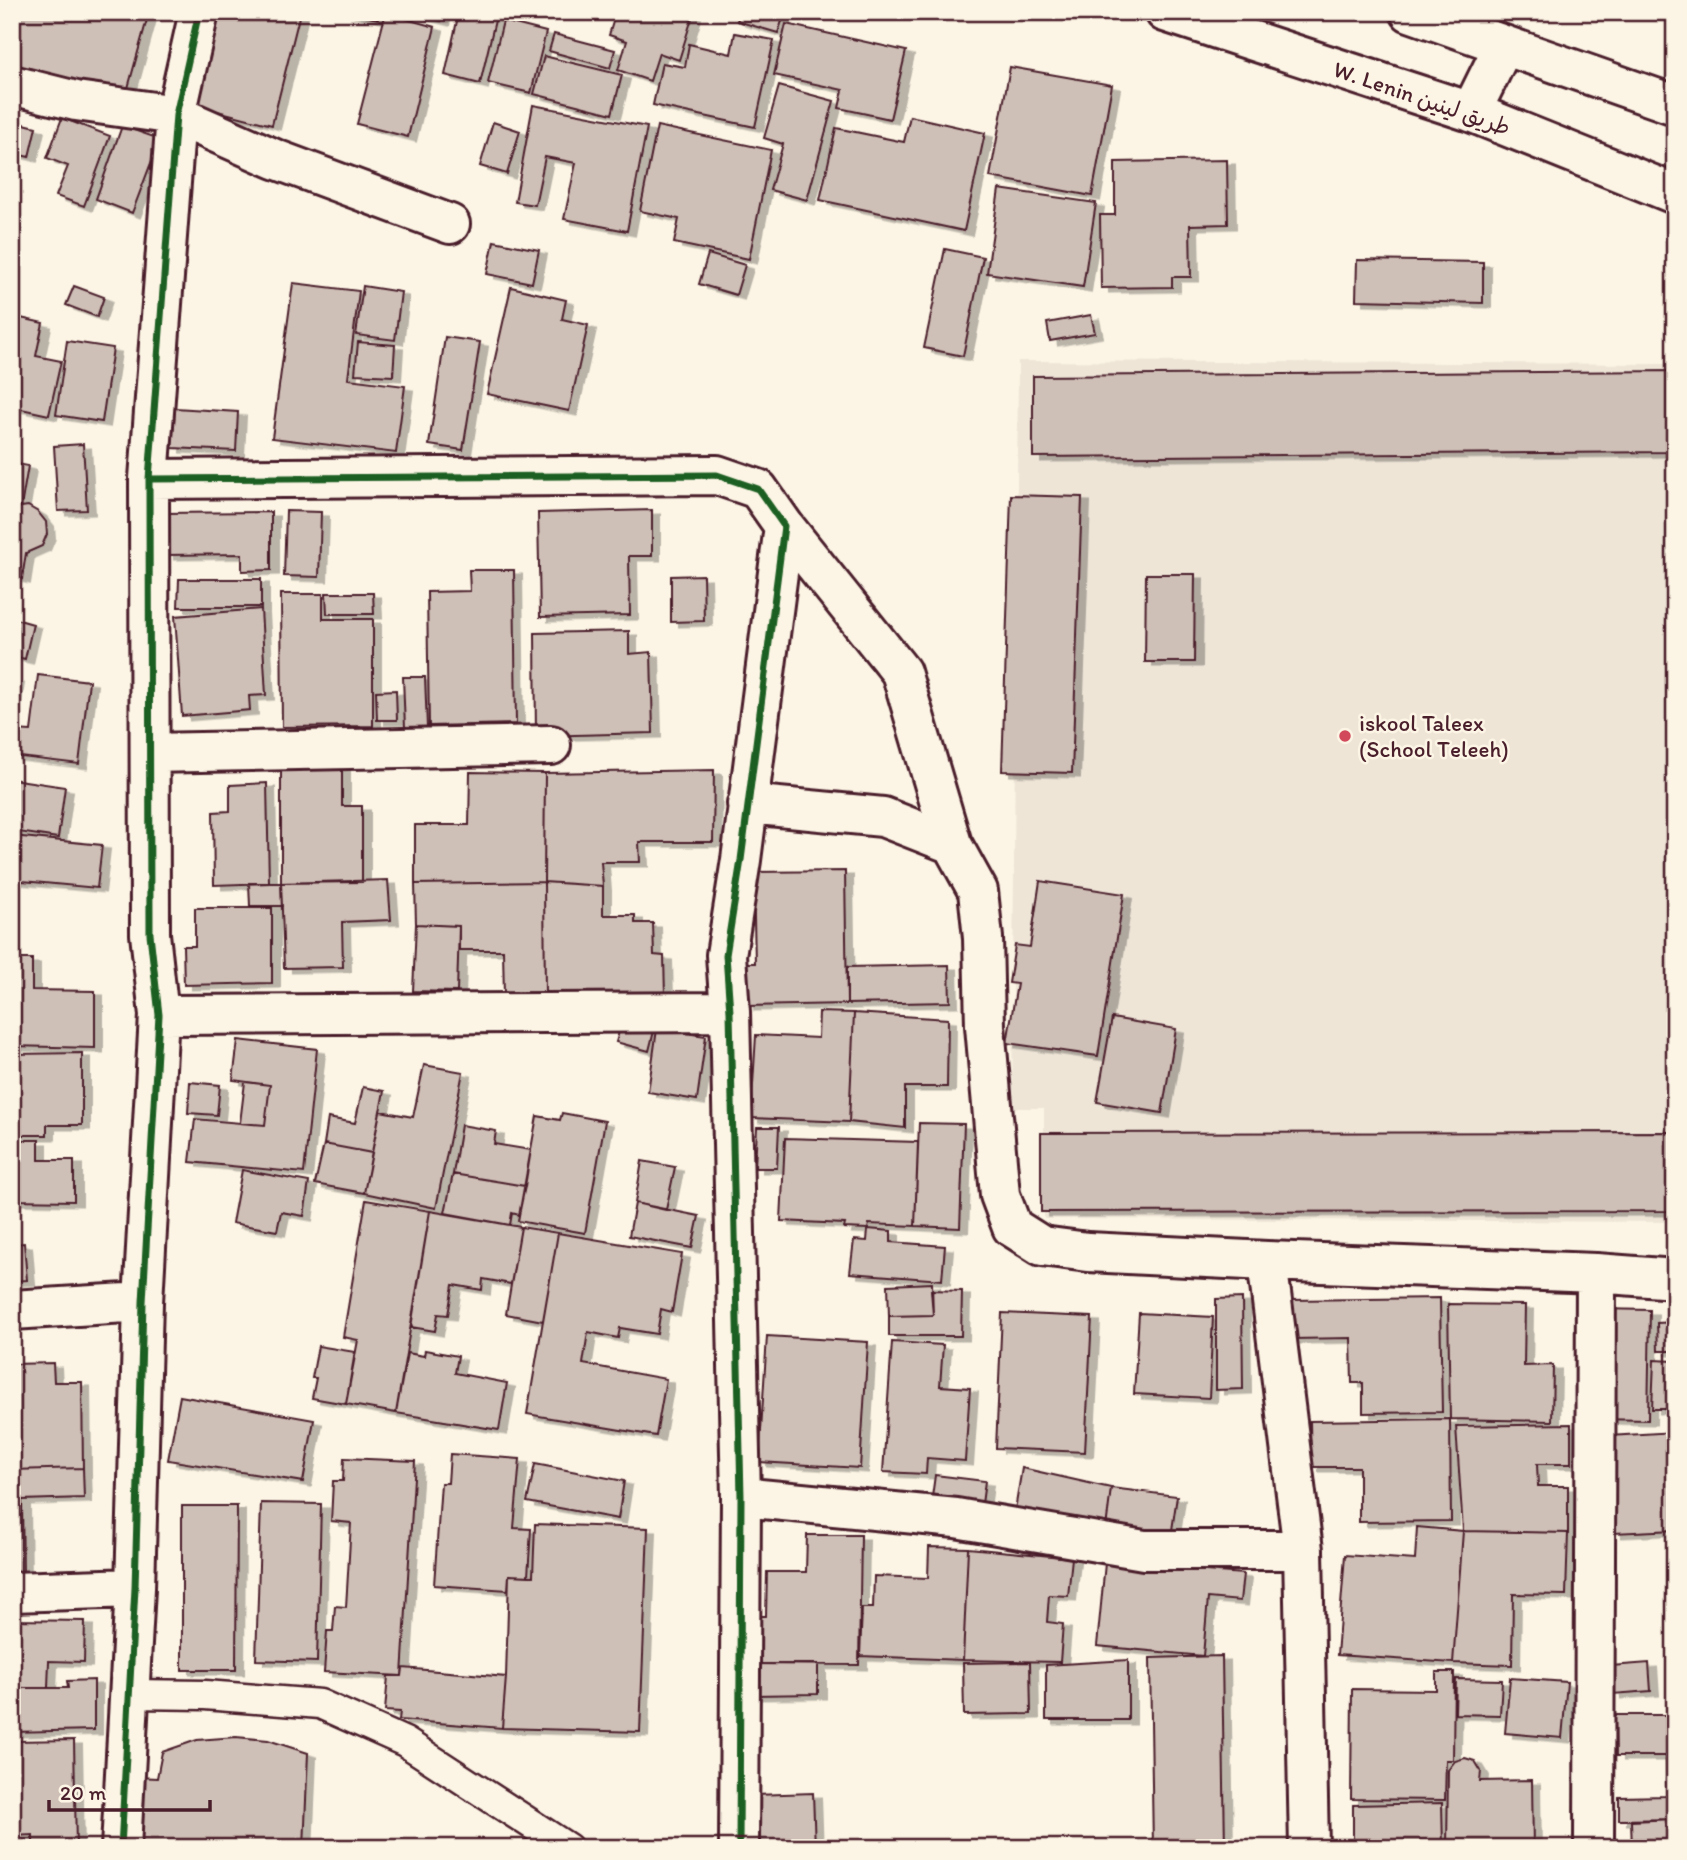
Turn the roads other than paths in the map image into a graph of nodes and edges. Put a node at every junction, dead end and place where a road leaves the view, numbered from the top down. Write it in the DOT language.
graph roads {
  1 [pos="199,12"];
  2 [pos="1165,12"];
  3 [pos="1410,12"];
  4 [pos="1504,45"];
  5 [pos="12,85"];
  6 [pos="1675,105"];
  7 [pos="1471,112"];
  8 [pos="176,115"];
  9 [pos="1675,194"];
  10 [pos="450,224"];
  11 [pos="149,479"];
  12 [pos="784,526"];
  13 [pos="551,745"];
  14 [pos="150,753"];
  15 [pos="747,804"];
  16 [pos="952,844"];
  17 [pos="730,1012"];
  18 [pos="159,1015"];
  19 [pos="1267,1261"];
  20 [pos="1596,1273"];
  21 [pos="1675,1279"];
  22 [pos="143,1302"];
  23 [pos="12,1310"];
  24 [pos="741,1497"];
  25 [pos="1303,1550"];
  26 [pos="135,1588"];
  27 [pos="12,1592"];
  28 [pos="130,1695"];
  29 [pos="121,1848"];
  30 [pos="568,1848"];
  31 [pos="739,1848"];
  32 [pos="1308,1848"];
  33 [pos="1594,1848"];
  1 -- 8 [label="street"];
  2 -- 7 [label="street, W. Lenin طريق لينين"];
  3 -- 4 [label="street"];
  4 -- 6 [label="street"];
  4 -- 7 [label="street"];
  5 -- 8 [label="street"];
  7 -- 9 [label="street, W. Lenin طريق لينين"];
  8 -- 10 [label="street"];
  8 -- 11 [label="street"];
  11 -- 12 [label="street"];
  11 -- 14 [label="street"];
  12 -- 15 [label="street"];
  12 -- 16 [label="street"];
  13 -- 14 [label="street"];
  14 -- 18 [label="street"];
  15 -- 16 [label="street"];
  15 -- 17 [label="street"];
  16 -- 19 [label="street"];
  17 -- 18 [label="street"];
  17 -- 24 [label="street"];
  18 -- 22 [label="street"];
  19 -- 20 [label="street"];
  19 -- 25 [label="street"];
  20 -- 21 [label="street"];
  20 -- 33 [label="street"];
  22 -- 23 [label="street"];
  22 -- 26 [label="street"];
  24 -- 25 [label="street"];
  24 -- 31 [label="street"];
  25 -- 32 [label="street"];
  26 -- 27 [label="street"];
  26 -- 28 [label="street"];
  28 -- 29 [label="street"];
  28 -- 30 [label="lane"];
}
